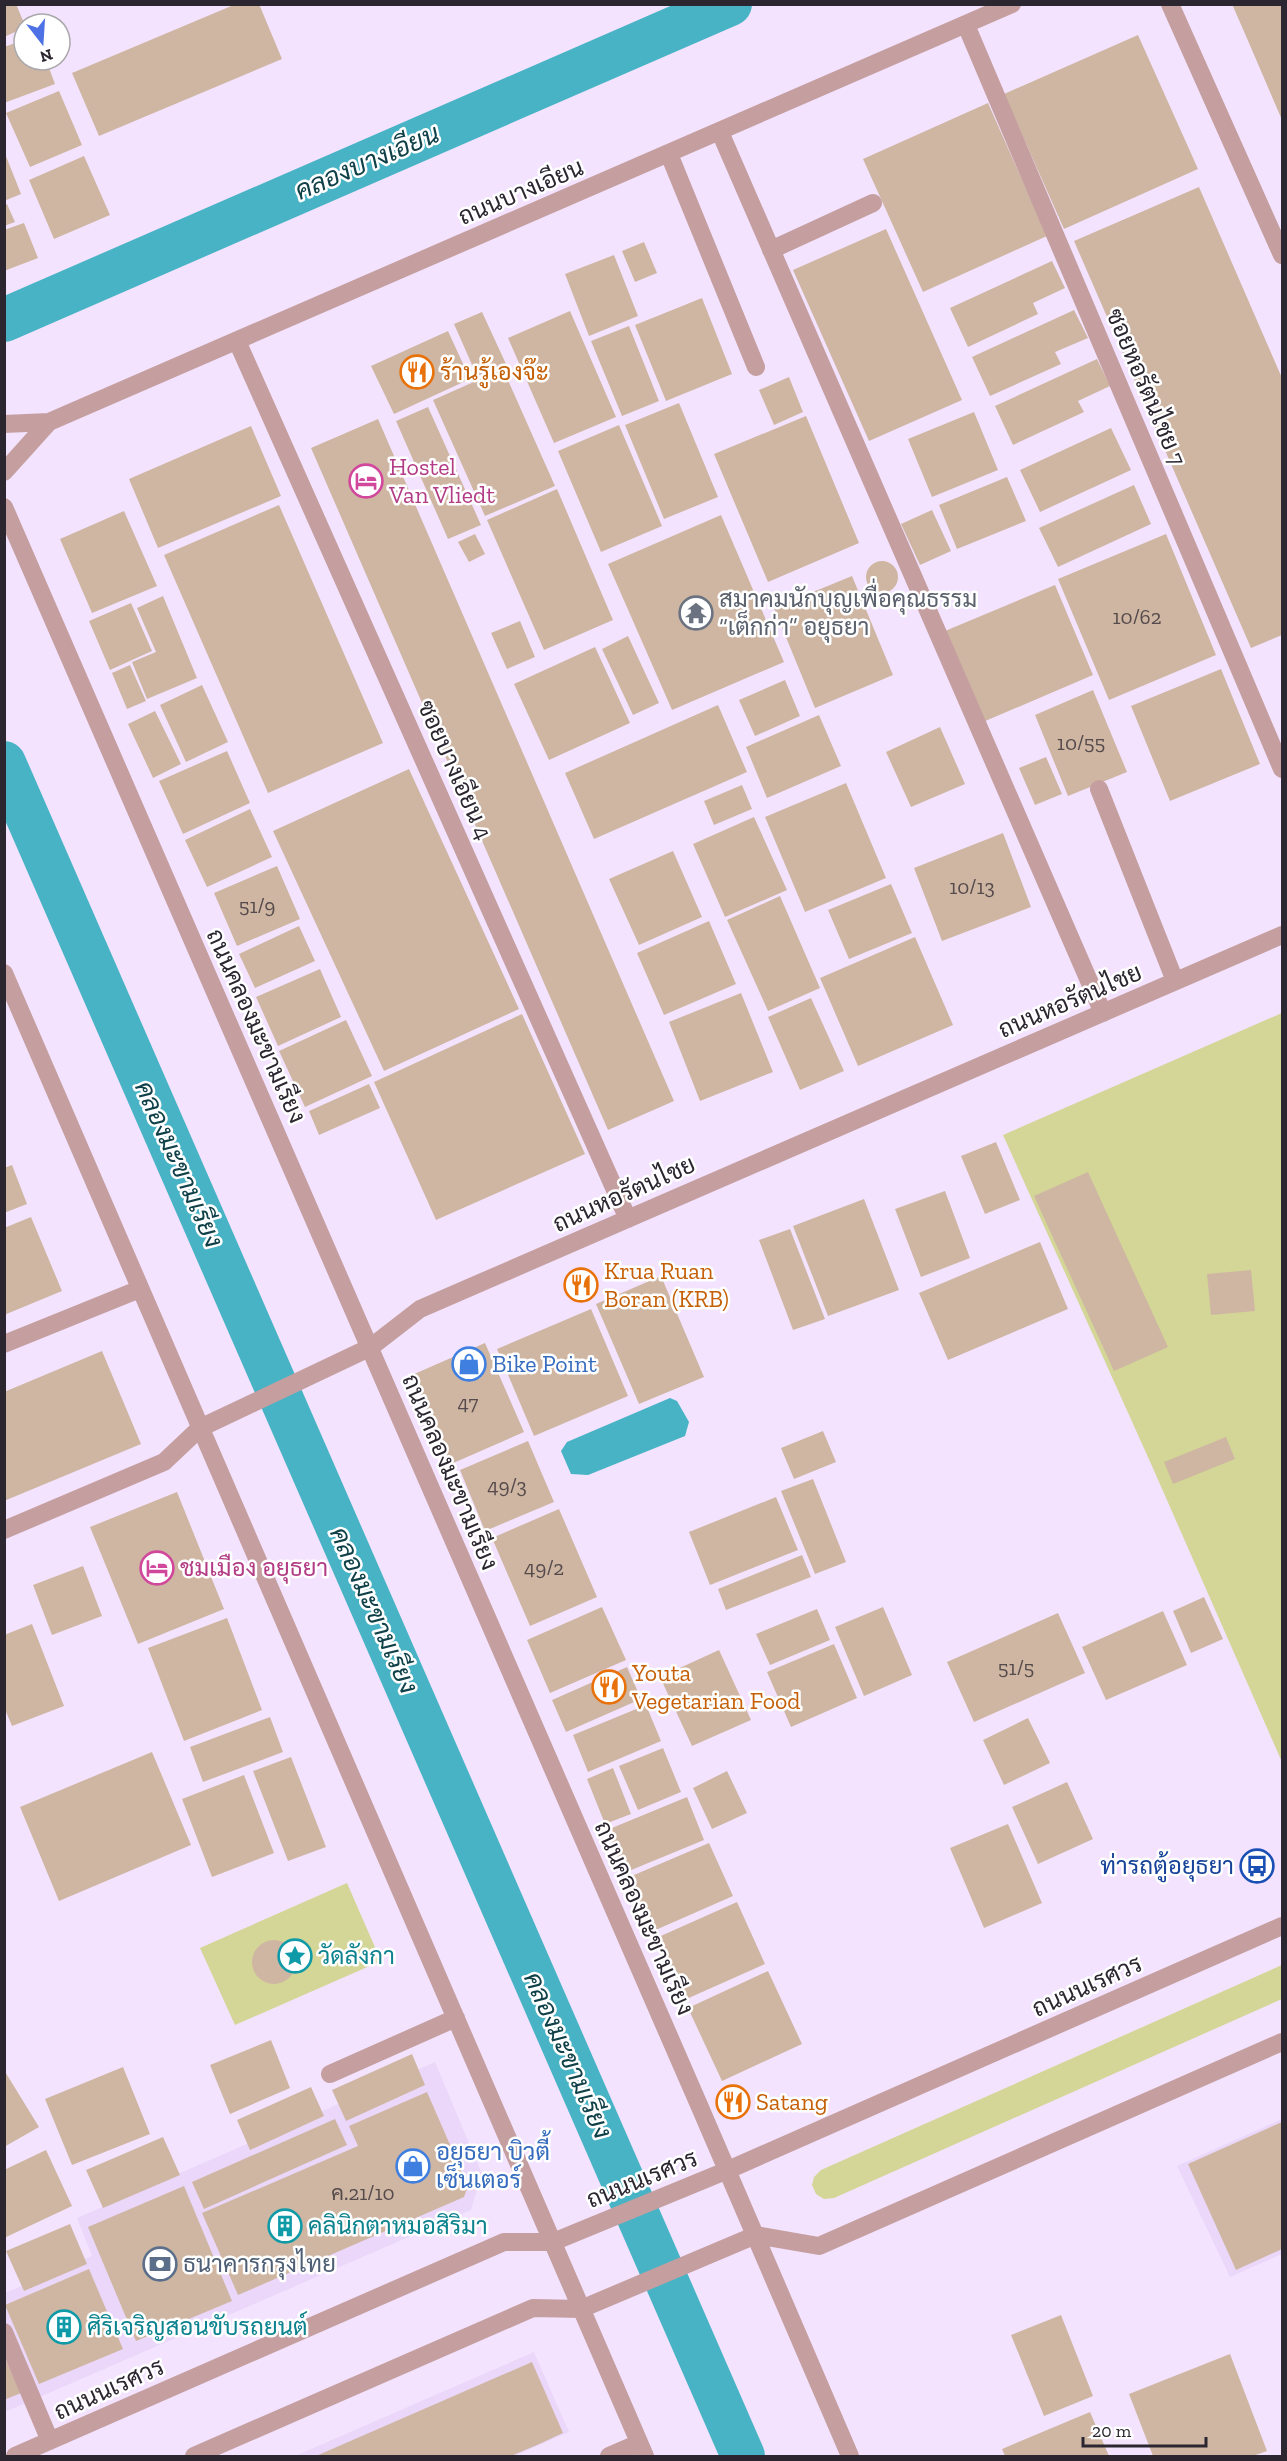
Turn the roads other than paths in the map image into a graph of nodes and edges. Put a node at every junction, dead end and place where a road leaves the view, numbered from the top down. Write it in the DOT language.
graph roads {
  1 [pos="1012,4"];
  2 [pos="1170,4"];
  3 [pos="966,25"];
  4 [pos="720,132"];
  5 [pos="669,154"];
  6 [pos="873,204"];
  7 [pos="771,250"];
  8 [pos="1282,255"];
  9 [pos="237,341"];
  10 [pos="756,367"];
  11 [pos="49,422"];
  12 [pos="4,424"];
  13 [pos="4,472"];
  14 [pos="4,507"];
  15 [pos="1282,769"];
  16 [pos="1099,789"];
  17 [pos="1282,935"];
  18 [pos="4,973"];
  19 [pos="1175,981"];
  20 [pos="1103,1013"];
  21 [pos="628,1219"];
  22 [pos="140,1289"];
  23 [pos="4,1344"];
  24 [pos="370,1347"];
  25 [pos="200,1428"];
  26 [pos="4,1530"];
  27 [pos="1282,1926"];
  28 [pos="456,2018"];
  29 [pos="1282,2042"];
  30 [pos="330,2074"];
  31 [pos="728,2170"];
  32 [pos="756,2235"];
  33 [pos="552,2242"];
  34 [pos="581,2308"];
  35 [pos="4,2332"];
  36 [pos="50,2441"];
  37 [pos="642,2450"];
  38 [pos="15,2457"];
  39 [pos="194,2457"];
  40 [pos="609,2457"];
  41 [pos="850,2457"];
  1 -- 3 [label="street, ถนนบางเอียน"];
  2 -- 8 [label="street"];
  3 -- 4 [label="street, ถนนบางเอียน"];
  3 -- 15 [label="street, ซอยหอรัตนไชย 7"];
  4 -- 5 [label="street, ถนนบางเอียน"];
  4 -- 7 [label="street"];
  5 -- 9 [label="street, ถนนบางเอียน"];
  5 -- 10 [label="street"];
  6 -- 7 [label="street"];
  7 -- 20 [label="street"];
  9 -- 11 [label="street, ถนนบางเอียน"];
  9 -- 21 [label="street, ซอยบางเอียน 4"];
  11 -- 12 [label="street, ถนนบางเอียน"];
  11 -- 13 [label="street, ถนนบางเอียน"];
  14 -- 24 [label="street, ถนนคลองมะขามเรียง"];
  16 -- 19 [label="street"];
  17 -- 19 [label="street, ถนนหอรัตนไชย"];
  18 -- 22 [label="street"];
  19 -- 20 [label="street, ถนนหอรัตนไชย"];
  20 -- 21 [label="street, ถนนหอรัตนไชย"];
  21 -- 24 [label="street, ถนนหอรัตนไชย"];
  22 -- 23 [label="street"];
  22 -- 25 [label="street"];
  24 -- 25 [label="street, ถนนหอรัตนไชย"];
  24 -- 31 [label="street, ถนนคลองมะขามเรียง"];
  25 -- 26 [label="street, ถนนหอรัตนไชย"];
  25 -- 28 [label="street"];
  27 -- 31 [label="street, ถนนนเรศวร"];
  28 -- 30 [label="street"];
  28 -- 33 [label="street"];
  29 -- 32 [label="street"];
  31 -- 32 [label="street, ถนนคลองมะขามเรียง"];
  31 -- 33 [label="street, ถนนนเรศวร"];
  32 -- 34 [label="street"];
  32 -- 41 [label="street, ถนนคลองมะขามเรียง"];
  33 -- 34 [label="street"];
  33 -- 36 [label="street, ถนนนเรศวร"];
  34 -- 37 [label="street"];
  34 -- 39 [label="street"];
  35 -- 36 [label="street"];
  36 -- 38 [label="street, ถนนนเรศวร"];
  37 -- 40 [label="street"];
}
